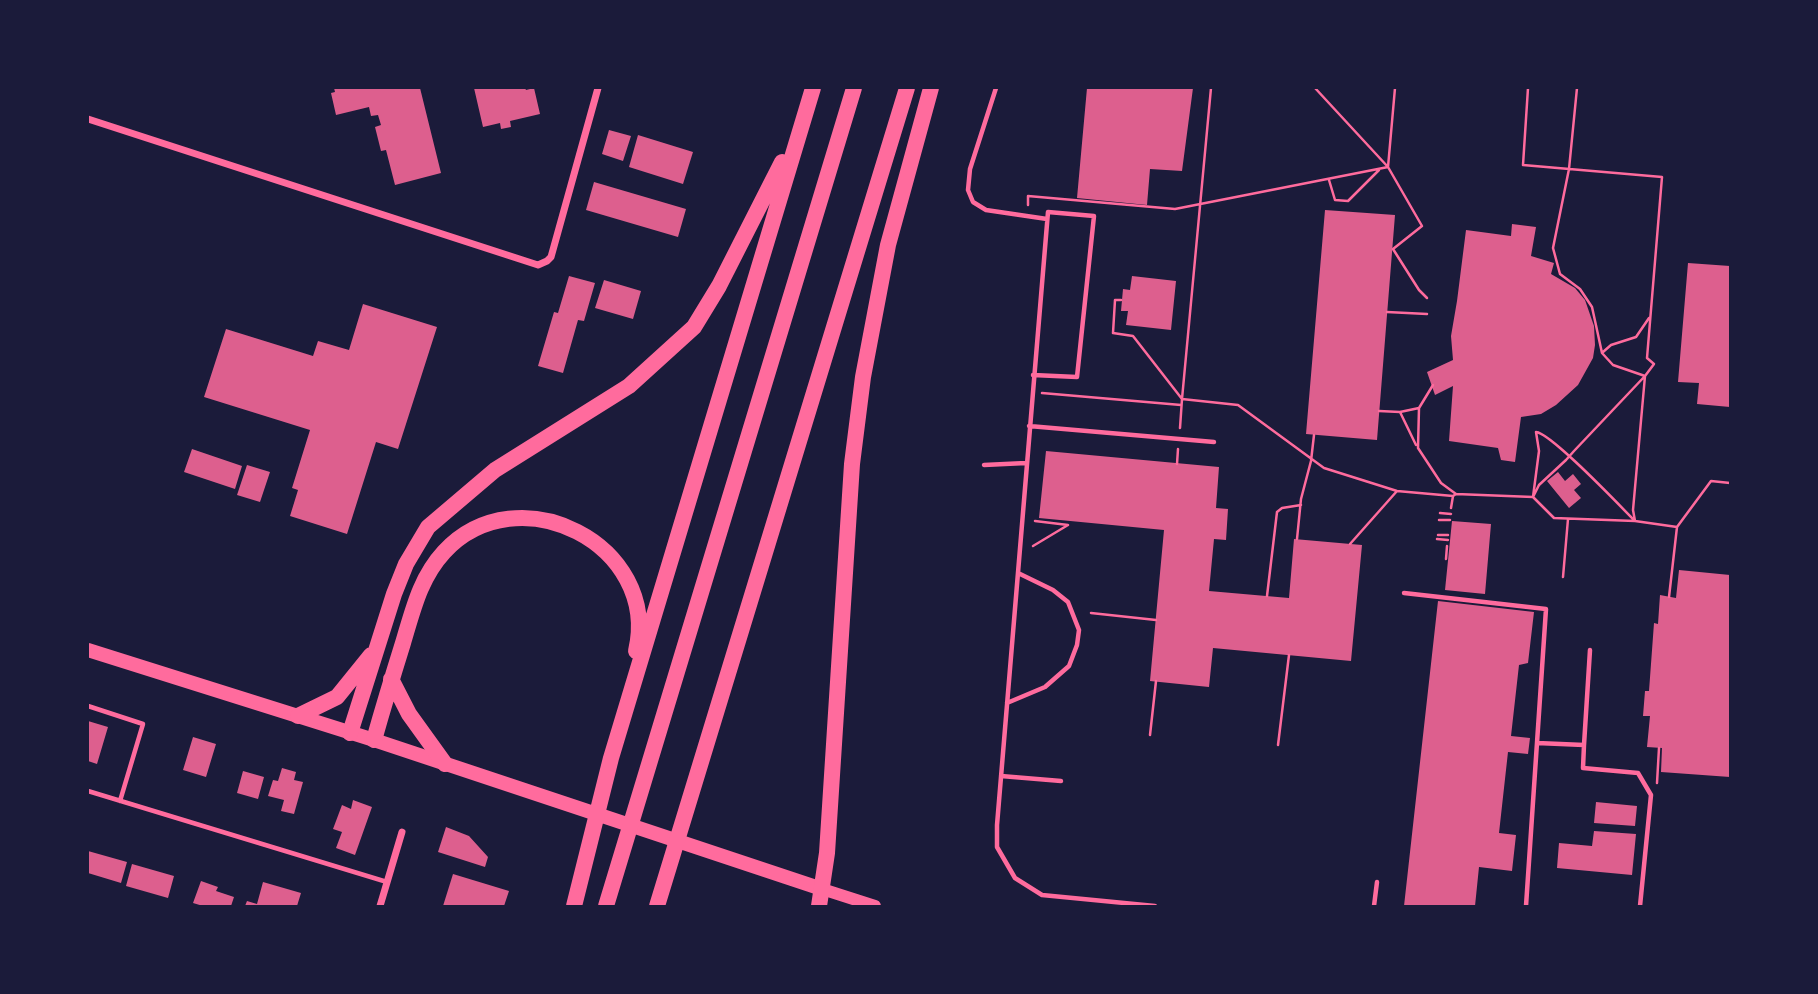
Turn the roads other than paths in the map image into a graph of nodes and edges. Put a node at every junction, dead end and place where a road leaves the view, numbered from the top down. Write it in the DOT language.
graph roads {
  1 [pos="598,88"];
  2 [pos="812,88"];
  3 [pos="854,88"];
  4 [pos="907,88"];
  5 [pos="931,88"];
  6 [pos="996,88"];
  7 [pos="88,120"];
  8 [pos="1047,219"];
  9 [pos="1033,375"];
  10 [pos="1029,426"];
  11 [pos="1214,442"];
  12 [pos="1026,463"];
  13 [pos="984,465"];
  14 [pos="1018,573"];
  15 [pos="1404,593"];
  16 [pos="377,648"];
  17 [pos="88,650"];
  18 [pos="1590,650"];
  19 [pos="391,679"];
  20 [pos="1007,703"];
  21 [pos="88,706"];
  22 [pos="298,716"];
  23 [pos="350,733"];
  24 [pos="374,740"];
  25 [pos="1537,743"];
  26 [pos="1584,746"];
  27 [pos="611,758"];
  28 [pos="445,764"];
  29 [pos="1001,776"];
  30 [pos="1061,781"];
  31 [pos="88,791"];
  32 [pos="120,801"];
  33 [pos="402,832"];
  34 [pos="388,882"];
  35 [pos="1377,882"];
  36 [pos="822,889"];
  37 [pos="658,904"];
  38 [pos="380,906"];
  39 [pos="574,906"];
  40 [pos="606,906"];
  41 [pos="819,906"];
  42 [pos="875,906"];
  43 [pos="1155,906"];
  44 [pos="1374,906"];
  45 [pos="1526,906"];
  46 [pos="1640,906"];
  1 -- 7 [label="street"];
  2 -- 16 [label="highway"];
  2 -- 27 [label="highway"];
  3 -- 40 [label="highway"];
  4 -- 37 [label="highway"];
  5 -- 36 [label="highway"];
  6 -- 8 [label="lane"];
  8 -- 9 [label="lane"];
  8 -- 9 [label="lane"];
  9 -- 10 [label="lane"];
  10 -- 11 [label="lane"];
  10 -- 12 [label="lane"];
  12 -- 13 [label="lane"];
  12 -- 14 [label="lane"];
  14 -- 20 [label="lane"];
  14 -- 20 [label="lane"];
  15 -- 25 [label="lane"];
  16 -- 22 [label="highway"];
  16 -- 23 [label="highway"];
  17 -- 22 [label="main road"];
  18 -- 26 [label="lane"];
  19 -- 24 [label="highway"];
  19 -- 27 [label="highway"];
  19 -- 28 [label="highway"];
  20 -- 29 [label="lane"];
  21 -- 32 [label="lane"];
  22 -- 23 [label="main road"];
  23 -- 24 [label="main road"];
  24 -- 28 [label="main road"];
  25 -- 26 [label="lane"];
  25 -- 45 [label="lane"];
  26 -- 46 [label="lane"];
  27 -- 39 [label="highway"];
  28 -- 36 [label="main road"];
  29 -- 30 [label="lane"];
  29 -- 43 [label="lane"];
  31 -- 32 [label="lane"];
  32 -- 34 [label="lane"];
  33 -- 34 [label="street"];
  34 -- 38 [label="street"];
  35 -- 44 [label="lane"];
  36 -- 41 [label="highway"];
  36 -- 42 [label="main road"];
}
